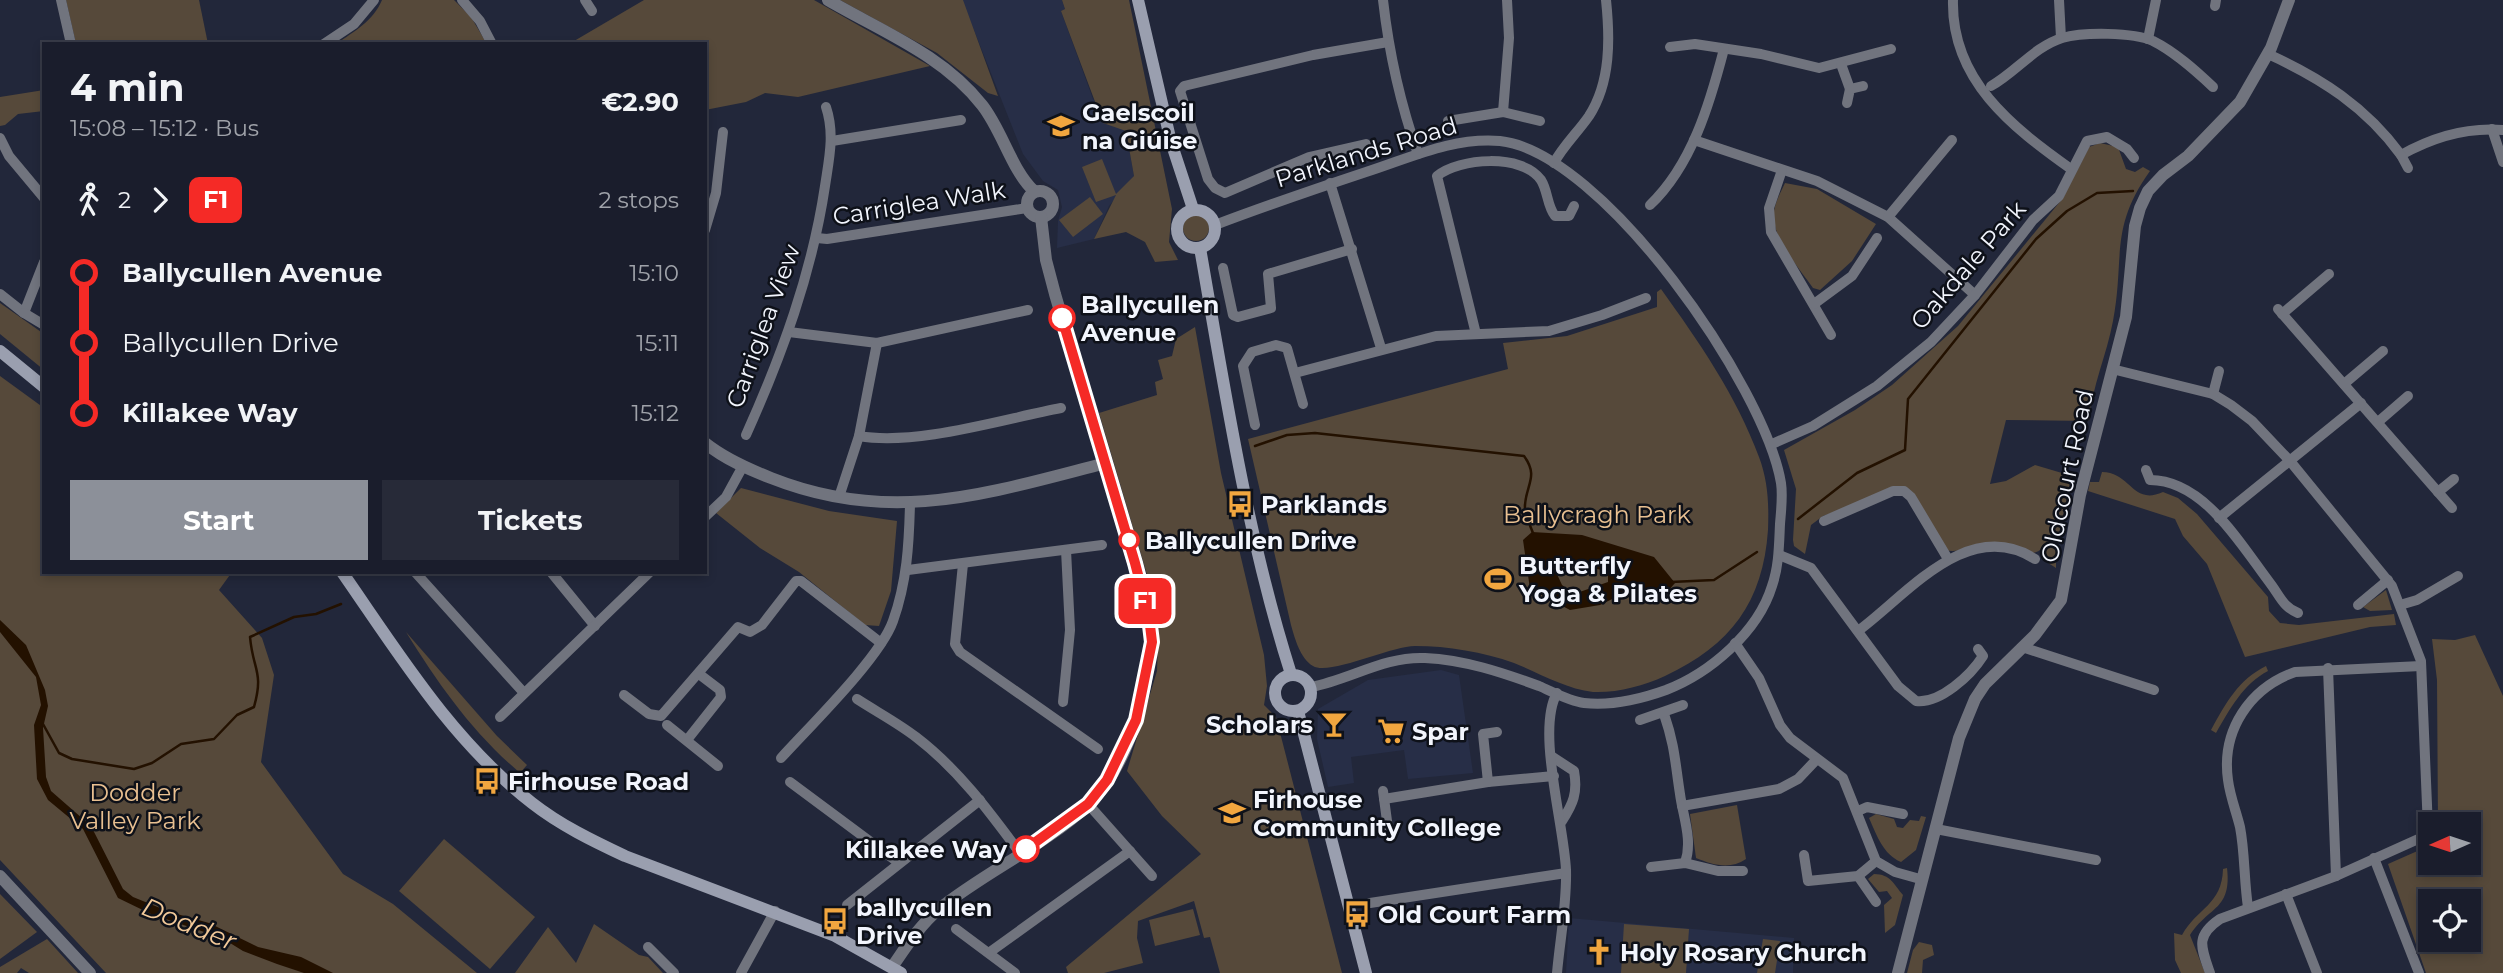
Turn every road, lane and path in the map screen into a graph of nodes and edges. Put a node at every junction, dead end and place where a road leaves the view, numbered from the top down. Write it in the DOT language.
graph roads {
  1 [pos="61,0"];
  2 [pos="374,0"];
  3 [pos="462,0"];
  4 [pos="585,0"];
  5 [pos="828,0"];
  6 [pos="1138,0"];
  7 [pos="1383,0"];
  8 [pos="1507,0"];
  9 [pos="1606,0"];
  10 [pos="1953,0"];
  11 [pos="2059,0"];
  12 [pos="2156,0"];
  13 [pos="2289,0"];
  14 [pos="592,11"];
  15 [pos="2061,38"];
  16 [pos="2148,39"];
  17 [pos="71,42"];
  18 [pos="327,42"];
  19 [pos="491,42"];
  20 [pos="1388,42"];
  21 [pos="1670,47"];
  22 [pos="1724,49"];
  23 [pos="1891,49"];
  24 [pos="2268,54"];
  25 [pos="1841,64"];
  26 [pos="1863,86"];
  27 [pos="1991,86"];
  28 [pos="2213,87"];
  29 [pos="1850,89"];
  30 [pos="1847,103"];
  31 [pos="826,107"];
  32 [pos="1503,112"];
  33 [pos="961,120"];
  34 [pos="1448,121"];
  35 [pos="1540,121"];
  36 [pos="2498,129"];
  37 [pos="723,132"];
  38 [pos="0,138"];
  39 [pos="1694,140"];
  40 [pos="1952,140"];
  41 [pos="832,141"];
  42 [pos="1366,144"];
  43 [pos="1418,153"];
  44 [pos="2402,155"];
  45 [pos="2134,158"];
  46 [pos="2503,162"];
  47 [pos="1554,163"];
  48 [pos="2408,168"];
  49 [pos="2071,169"];
  50 [pos="1782,170"];
  51 [pos="1331,183"];
  52 [pos="1034,191"];
  53 [pos="42,196"];
  54 [pos="1650,205"];
  55 [pos="1574,206"];
  56 [pos="1027,208"];
  57 [pos="1193,209"];
  58 [pos="1888,217"];
  59 [pos="1041,218"];
  60 [pos="707,223"];
  61 [pos="1215,225"];
  62 [pos="817,238"];
  63 [pos="1877,238"];
  64 [pos="1200,248"];
  65 [pos="1352,249"];
  66 [pos="42,266"];
  67 [pos="1223,268"];
  68 [pos="2329,274"];
  69 [pos="0,294"];
  70 [pos="1975,295"];
  71 [pos="1646,298"];
  72 [pos="1814,304"];
  73 [pos="1028,310"];
  74 [pos="24,313"];
  75 [pos="42,324"];
  76 [pos="789,332"];
  77 [pos="1476,334"];
  78 [pos="1831,335"];
  79 [pos="877,343"];
  80 [pos="1381,348"];
  81 [pos="0,351"];
  82 [pos="2383,351"];
  83 [pos="2112,369"];
  84 [pos="2219,371"];
  85 [pos="1295,373"];
  86 [pos="2344,384"];
  87 [pos="42,385"];
  88 [pos="2213,394"];
  89 [pos="2408,396"];
  90 [pos="2361,402"];
  91 [pos="1303,404"];
  92 [pos="1061,408"];
  93 [pos="2378,422"];
  94 [pos="1255,425"];
  95 [pos="746,435"];
  96 [pos="859,436"];
  97 [pos="707,444"];
  98 [pos="1772,444"];
  99 [pos="2290,461"];
  100 [pos="1106,463"];
  101 [pos="743,466"];
  102 [pos="2146,470"];
  103 [pos="2454,478"];
  104 [pos="2438,492"];
  105 [pos="839,497"];
  106 [pos="910,504"];
  107 [pos="2452,508"];
  108 [pos="707,515"];
  109 [pos="2219,518"];
  110 [pos="1824,521"];
  111 [pos="1102,545"];
  112 [pos="1066,550"];
  113 [pos="1779,555"];
  114 [pos="1948,559"];
  115 [pos="2035,559"];
  116 [pos="963,564"];
  117 [pos="908,569"];
  118 [pos="343,574"];
  119 [pos="417,574"];
  120 [pos="553,574"];
  121 [pos="648,574"];
  122 [pos="2458,576"];
  123 [pos="2388,580"];
  124 [pos="2358,605"];
  125 [pos="2400,605"];
  126 [pos="2298,613"];
  127 [pos="595,626"];
  128 [pos="1858,631"];
  129 [pos="881,643"];
  130 [pos="1735,643"];
  131 [pos="2022,647"];
  132 [pos="1978,649"];
  133 [pos="2421,666"];
  134 [pos="2328,668"];
  135 [pos="699,674"];
  136 [pos="1291,674"];
  137 [pos="1311,687"];
  138 [pos="2154,690"];
  139 [pos="524,693"];
  140 [pos="1557,693"];
  141 [pos="624,695"];
  142 [pos="857,699"];
  143 [pos="1063,702"];
  144 [pos="1683,705"];
  145 [pos="1298,711"];
  146 [pos="1664,714"];
  147 [pos="500,718"];
  148 [pos="1640,720"];
  149 [pos="667,724"];
  150 [pos="1497,732"];
  151 [pos="687,740"];
  152 [pos="1098,749"];
  153 [pos="1551,756"];
  154 [pos="780,758"];
  155 [pos="1816,760"];
  156 [pos="718,766"];
  157 [pos="1553,776"];
  158 [pos="790,782"];
  159 [pos="1488,782"];
  160 [pos="980,800"];
  161 [pos="1088,804"];
  162 [pos="1682,806"];
  163 [pos="1858,811"];
  164 [pos="1902,814"];
  165 [pos="1562,821"];
  166 [pos="1936,829"];
  167 [pos="1389,836"];
  168 [pos="1130,851"];
  169 [pos="1020,853"];
  170 [pos="1804,855"];
  171 [pos="2374,858"];
  172 [pos="2096,860"];
  173 [pos="1876,861"];
  174 [pos="899,863"];
  175 [pos="1685,863"];
  176 [pos="1651,867"];
  177 [pos="1744,871"];
  178 [pos="1566,873"];
  179 [pos="0,876"];
  180 [pos="1152,876"];
  181 [pos="1858,876"];
  182 [pos="2336,876"];
  183 [pos="1920,879"];
  184 [pos="2286,894"];
  185 [pos="1876,902"];
  186 [pos="1370,903"];
  187 [pos="847,905"];
  188 [pos="2248,907"];
  189 [pos="775,911"];
  190 [pos="956,929"];
  191 [pos="648,947"];
  192 [pos="990,952"];
  193 [pos="897,970"];
  194 [pos="90,973"];
  195 [pos="674,973"];
  196 [pos="741,973"];
  197 [pos="1015,973"];
  198 [pos="1366,973"];
  199 [pos="1557,973"];
  200 [pos="1898,973"];
  201 [pos="2210,973"];
  202 [pos="2316,973"];
  203 [pos="2420,973"];
  1 -- 17 [label="street"];
  2 -- 18 [label="street"];
  3 -- 19 [label="street"];
  4 -- 14 [label="street"];
  5 -- 52 [label="street"];
  6 -- 57 [label="main road"];
  7 -- 20 [label="street"];
  8 -- 32 [label="street"];
  9 -- 47 [label="street"];
  10 -- 49 [label="street"];
  11 -- 15 [label="street"];
  12 -- 16 [label="street"];
  13 -- 24 [label="street, Oldcourt Road"];
  15 -- 16 [label="street"];
  15 -- 27 [label="street"];
  16 -- 28 [label="street"];
  20 -- 42 [label="street"];
  20 -- 43 [label="street"];
  21 -- 22 [label="street"];
  22 -- 25 [label="street"];
  22 -- 39 [label="street"];
  23 -- 25 [label="street"];
  24 -- 44 [label="street"];
  24 -- 83 [label="street, Oldcourt Road"];
  25 -- 29 [label="street"];
  26 -- 29 [label="street"];
  29 -- 30 [label="street"];
  31 -- 41 [label="street, Carriglea View"];
  32 -- 34 [label="street"];
  32 -- 35 [label="street"];
  33 -- 41 [label="street"];
  36 -- 44 [label="street"];
  36 -- 46 [label="street"];
  37 -- 60 [label="street"];
  38 -- 53 [label="street"];
  39 -- 50 [label="street"];
  39 -- 54 [label="street"];
  40 -- 58 [label="street"];
  41 -- 62 [label="street, Carriglea View"];
  43 -- 47 [label="street, Parklands Road"];
  43 -- 51 [label="street, Parklands Road"];
  44 -- 48 [label="street"];
  45 -- 49 [label="street, Oakdale Park"];
  47 -- 98 [label="street, Parklands Road"];
  49 -- 70 [label="street, Oakdale Park"];
  50 -- 58 [label="street"];
  50 -- 72 [label="street"];
  51 -- 61 [label="street, Parklands Road"];
  51 -- 65 [label="street"];
  52 -- 56 [label="street"];
  52 -- 59 [label="street"];
  55 -- 77 [label="street"];
  56 -- 59 [label="street"];
  56 -- 62 [label="street, Carriglea Walk"];
  57 -- 61 [label="main road"];
  57 -- 64 [label="main road"];
  58 -- 70 [label="street"];
  59 -- 100 [label="street"];
  61 -- 64 [label="main road"];
  62 -- 76 [label="street, Carriglea View"];
  63 -- 72 [label="street"];
  64 -- 136 [label="main road"];
  65 -- 67 [label="street"];
  65 -- 80 [label="street"];
  66 -- 74 [label="street"];
  68 -- 86 [label="street"];
  69 -- 74 [label="street"];
  70 -- 98 [label="street, Oakdale Park"];
  71 -- 77 [label="street"];
  72 -- 78 [label="street"];
  73 -- 79 [label="street"];
  74 -- 75 [label="street"];
  76 -- 79 [label="street"];
  76 -- 95 [label="street, Carriglea View"];
  77 -- 80 [label="street"];
  79 -- 96 [label="street"];
  80 -- 85 [label="street"];
  81 -- 87 [label="main road"];
  82 -- 86 [label="street"];
  83 -- 88 [label="street"];
  83 -- 131 [label="street, Oldcourt Road"];
  84 -- 88 [label="street"];
  85 -- 91 [label="street"];
  85 -- 94 [label="street"];
  86 -- 90 [label="street"];
  88 -- 99 [label="street"];
  89 -- 93 [label="street"];
  90 -- 93 [label="street"];
  90 -- 99 [label="street"];
  92 -- 96 [label="street"];
  93 -- 104 [label="street"];
  96 -- 105 [label="street"];
  97 -- 101 [label="street"];
  98 -- 113 [label="street, Parklands Road"];
  99 -- 109 [label="street"];
  99 -- 123 [label="street"];
  100 -- 106 [label="street"];
  100 -- 161 [label="street"];
  101 -- 105 [label="street"];
  101 -- 108 [label="street"];
  102 -- 109 [label="street"];
  103 -- 104 [label="street"];
  104 -- 107 [label="street"];
  105 -- 106 [label="street"];
  106 -- 117 [label="street"];
  109 -- 126 [label="street"];
  110 -- 114 [label="street"];
  111 -- 112 [label="street"];
  112 -- 116 [label="street"];
  112 -- 143 [label="street"];
  113 -- 128 [label="street"];
  113 -- 130 [label="street, Parklands Road"];
  114 -- 115 [label="street"];
  114 -- 128 [label="street"];
  116 -- 117 [label="street"];
  116 -- 152 [label="street"];
  117 -- 129 [label="street"];
  118 -- 189 [label="main road"];
  119 -- 139 [label="street"];
  120 -- 127 [label="street"];
  121 -- 127 [label="street"];
  122 -- 125 [label="street"];
  123 -- 124 [label="street"];
  123 -- 125 [label="street"];
  125 -- 133 [label="street"];
  127 -- 139 [label="street"];
  128 -- 132 [label="street"];
  129 -- 135 [label="street"];
  129 -- 154 [label="street"];
  130 -- 140 [label="street, Parklands Road"];
  130 -- 155 [label="street"];
  131 -- 138 [label="street"];
  131 -- 166 [label="street, Oldcourt Road"];
  133 -- 134 [label="street"];
  133 -- 171 [label="street"];
  134 -- 182 [label="street"];
  134 -- 188 [label="street"];
  135 -- 141 [label="street"];
  135 -- 151 [label="street"];
  136 -- 137 [label="main road"];
  136 -- 145 [label="main road"];
  137 -- 140 [label="street, Parklands Road"];
  137 -- 145 [label="main road"];
  139 -- 147 [label="street"];
  140 -- 153 [label="street"];
  142 -- 160 [label="street"];
  144 -- 146 [label="street"];
  145 -- 198 [label="main road"];
  146 -- 148 [label="street"];
  146 -- 162 [label="street"];
  149 -- 151 [label="street"];
  150 -- 159 [label="street"];
  151 -- 156 [label="street"];
  153 -- 157 [label="street"];
  153 -- 165 [label="street"];
  155 -- 162 [label="street"];
  155 -- 163 [label="street"];
  157 -- 159 [label="street"];
  157 -- 165 [label="street"];
  158 -- 174 [label="street"];
  159 -- 167 [label="street"];
  160 -- 169 [label="street"];
  160 -- 174 [label="street"];
  161 -- 168 [label="street"];
  161 -- 169 [label="street"];
  162 -- 175 [label="street"];
  163 -- 164 [label="street"];
  163 -- 173 [label="street"];
  165 -- 178 [label="street"];
  166 -- 172 [label="street"];
  166 -- 183 [label="street, Oldcourt Road"];
  168 -- 180 [label="street"];
  168 -- 192 [label="street"];
  169 -- 193 [label="street"];
  170 -- 181 [label="street"];
  171 -- 182 [label="street"];
  171 -- 203 [label="street"];
  173 -- 181 [label="street"];
  173 -- 183 [label="street"];
  174 -- 187 [label="street"];
  175 -- 176 [label="street"];
  175 -- 177 [label="street"];
  178 -- 186 [label="street"];
  178 -- 199 [label="street"];
  179 -- 194 [label="street"];
  181 -- 185 [label="street"];
  182 -- 184 [label="street"];
  183 -- 200 [label="street, Oldcourt Road"];
  184 -- 188 [label="street"];
  184 -- 202 [label="street"];
  188 -- 201 [label="street"];
  189 -- 193 [label="main road"];
  189 -- 196 [label="street"];
  190 -- 192 [label="street"];
  191 -- 195 [label="street"];
  192 -- 197 [label="street"];
}
